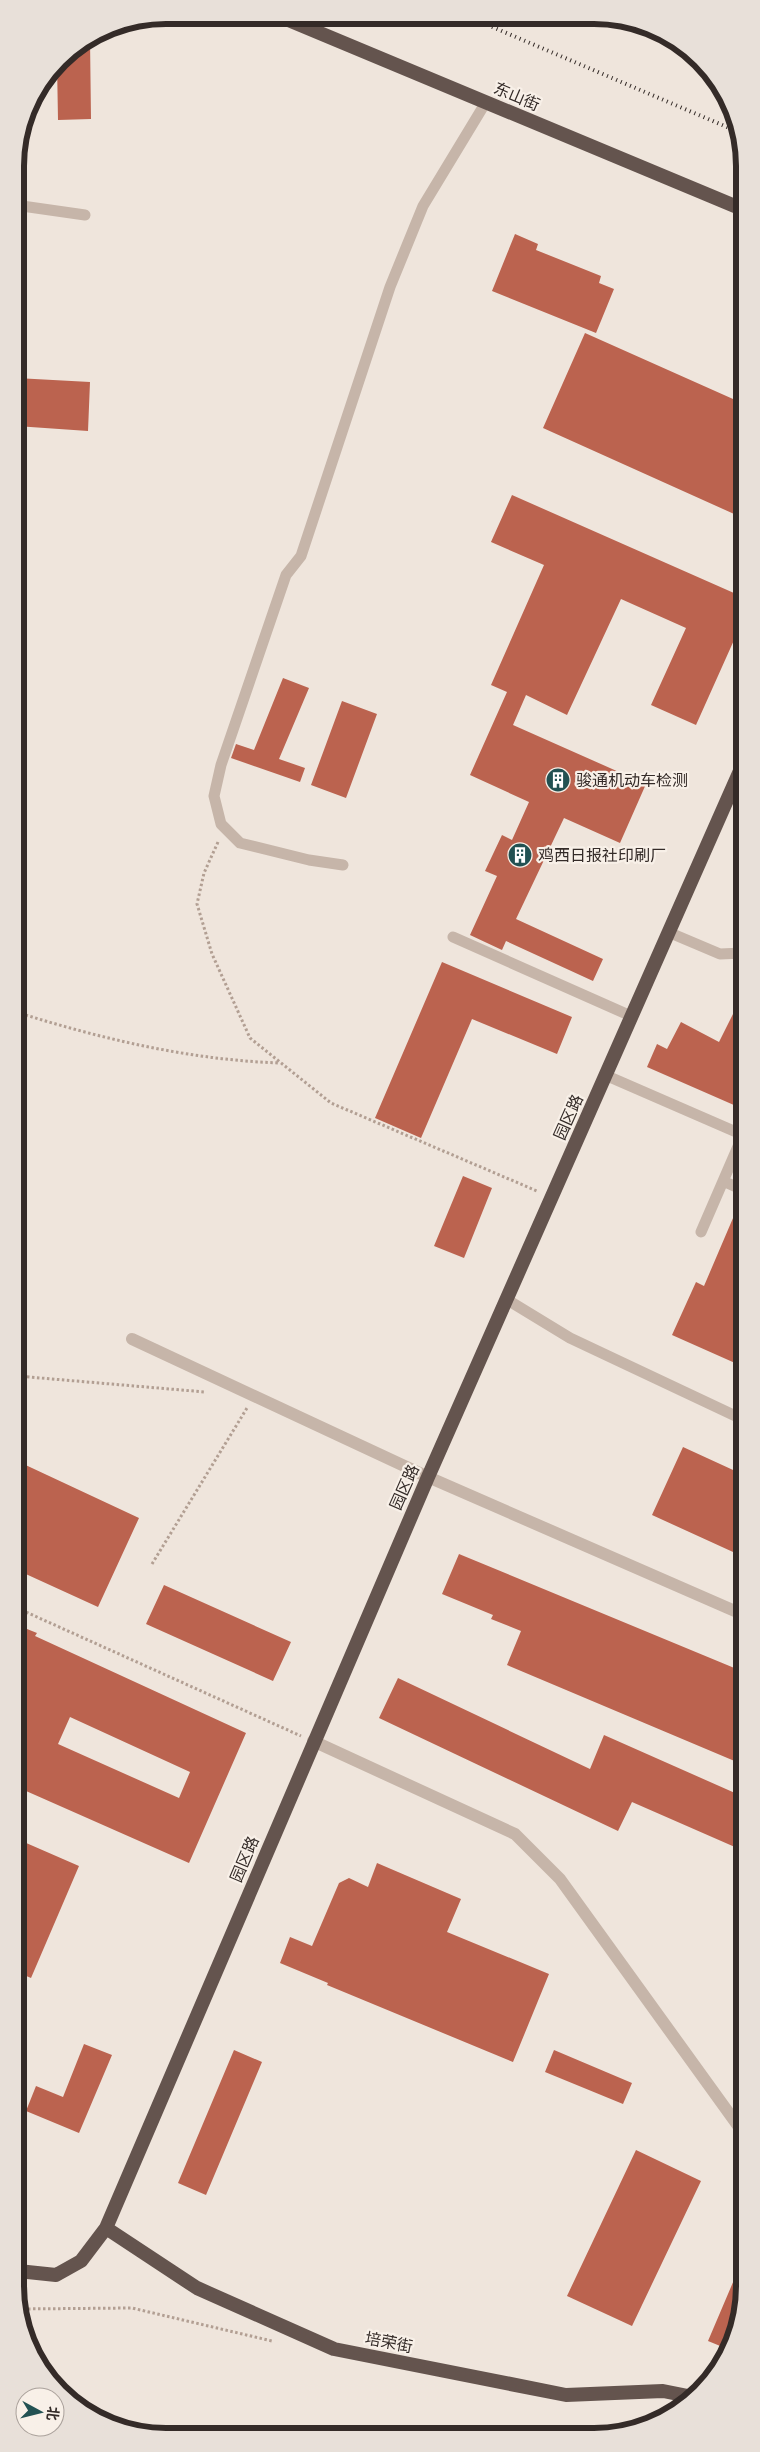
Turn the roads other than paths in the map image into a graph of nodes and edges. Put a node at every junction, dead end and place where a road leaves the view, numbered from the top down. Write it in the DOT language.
graph roads {
  1 [pos="298,24"];
  2 [pos="486,102"];
  3 [pos="24,206"];
  4 [pos="736,206"];
  5 [pos="85,215"];
  6 [pos="736,780"];
  7 [pos="343,865"];
  8 [pos="668,932"];
  9 [pos="453,937"];
  10 [pos="736,953"];
  11 [pos="631,1016"];
  12 [pos="605,1075"];
  13 [pos="736,1133"];
  14 [pos="736,1152"];
  15 [pos="723,1181"];
  16 [pos="736,1187"];
  17 [pos="700,1232"];
  18 [pos="506,1299"];
  19 [pos="132,1339"];
  20 [pos="736,1416"];
  21 [pos="428,1477"];
  22 [pos="736,1612"];
  23 [pos="312,1742"];
  24 [pos="736,2123"];
  25 [pos="106,2228"];
  26 [pos="24,2272"];
  27 [pos="684,2396"];
  1 -- 2 [label="highway, 东山街"];
  2 -- 4 [label="highway, 东山街"];
  2 -- 7 [label="lane"];
  3 -- 5 [label="lane"];
  6 -- 8 [label="highway, 园区路"];
  8 -- 10 [label="lane"];
  8 -- 11 [label="highway, 园区路"];
  9 -- 11 [label="lane"];
  11 -- 12 [label="highway, 园区路"];
  12 -- 13 [label="lane"];
  12 -- 18 [label="highway, 园区路"];
  14 -- 15 [label="lane"];
  15 -- 16 [label="lane"];
  15 -- 17 [label="lane"];
  18 -- 20 [label="lane"];
  18 -- 21 [label="highway, 园区路"];
  19 -- 21 [label="street"];
  21 -- 22 [label="street"];
  21 -- 23 [label="highway, 园区路"];
  23 -- 24 [label="street"];
  23 -- 25 [label="highway, 园区路"];
  25 -- 26 [label="highway, 园区路"];
  25 -- 27 [label="highway, 培荣街"];
}
